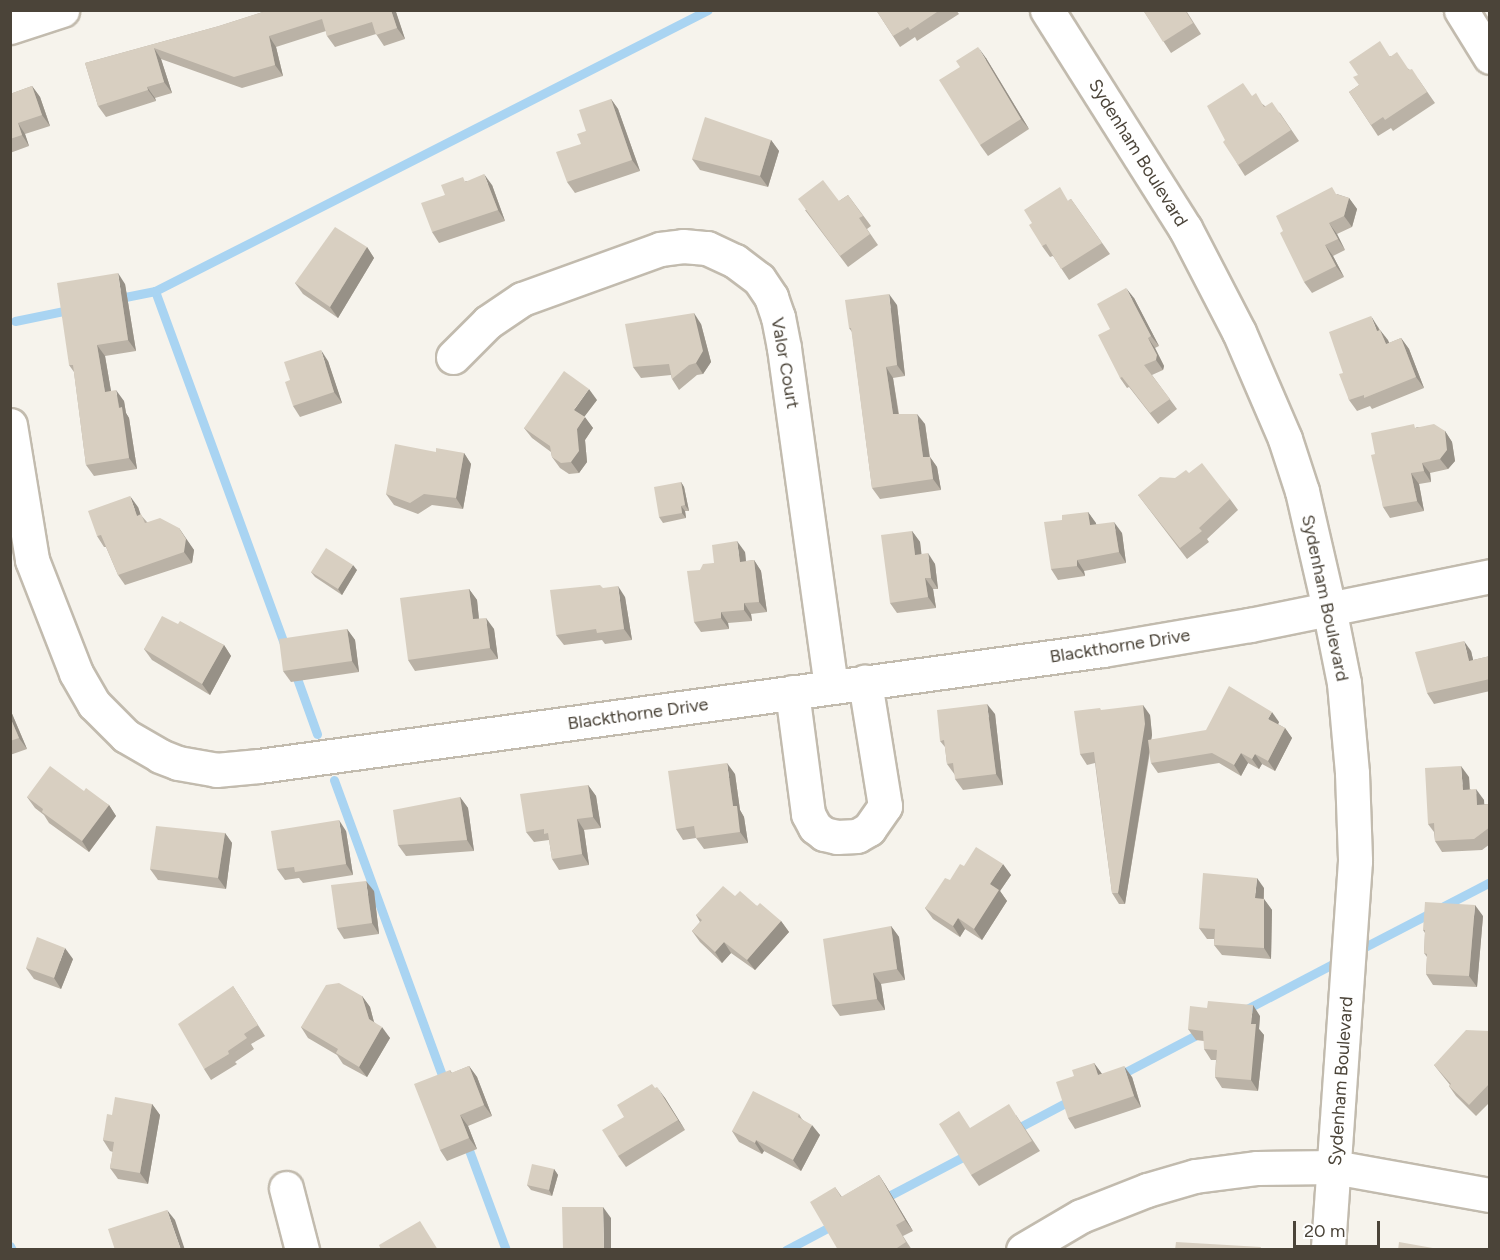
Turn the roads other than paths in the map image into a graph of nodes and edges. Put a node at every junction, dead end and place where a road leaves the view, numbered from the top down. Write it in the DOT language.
graph roads {
  1 [pos="62,10"];
  2 [pos="1047,10"];
  3 [pos="1461,10"];
  4 [pos="10,27"];
  5 [pos="1490,57"];
  6 [pos="453,357"];
  7 [pos="10,425"];
  8 [pos="1490,576"];
  9 [pos="1329,608"];
  10 [pos="865,682"];
  11 [pos="831,687"];
  12 [pos="792,692"];
  13 [pos="1334,1167"];
  14 [pos="286,1188"];
  15 [pos="1490,1195"];
  16 [pos="302,1250"];
  17 [pos="1023,1250"];
  18 [pos="1328,1250"];
  1 -- 4 [label="street"];
  2 -- 9 [label="street, Sydenham Boulevard"];
  3 -- 5 [label="street"];
  6 -- 11 [label="street, Valor Court"];
  7 -- 12 [label="street, Blackthorne Drive"];
  8 -- 9 [label="street, Blackthorne Drive"];
  9 -- 10 [label="street, Blackthorne Drive"];
  9 -- 13 [label="street, Sydenham Boulevard"];
  10 -- 11 [label="street, Blackthorne Drive"];
  10 -- 12 [label="street"];
  11 -- 12 [label="street, Blackthorne Drive"];
  13 -- 15 [label="street"];
  13 -- 17 [label="street"];
  13 -- 18 [label="street, Sydenham Boulevard"];
  14 -- 16 [label="street"];
}
